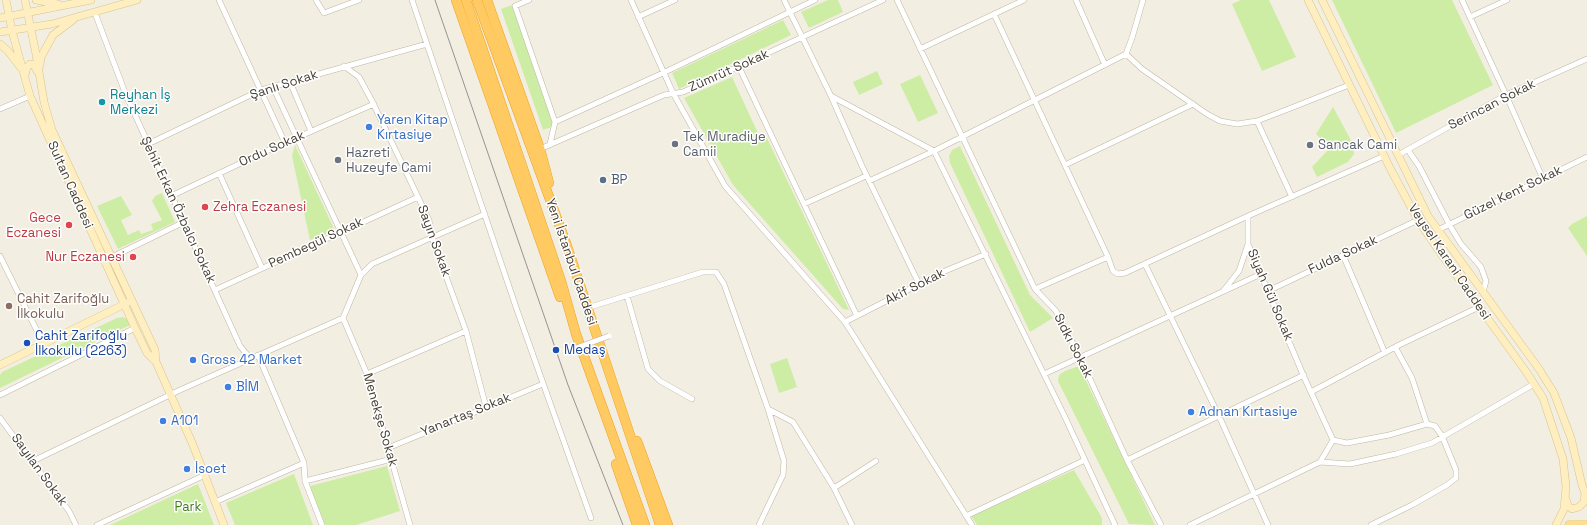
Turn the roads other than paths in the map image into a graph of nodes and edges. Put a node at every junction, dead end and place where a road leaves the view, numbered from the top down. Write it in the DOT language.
graph roads {
  1 [pos="6,0"];
  2 [pos="25,0"];
  3 [pos="36,0"];
  4 [pos="91,0"];
  5 [pos="137,0"];
  6 [pos="219,0"];
  7 [pos="316,0"];
  8 [pos="359,0"];
  9 [pos="412,0"];
  10 [pos="456,0"];
  11 [pos="466,0"];
  12 [pos="477,0"];
  13 [pos="487,0"];
  14 [pos="530,0"];
  15 [pos="631,0"];
  16 [pos="675,0"];
  17 [pos="784,0"];
  18 [pos="815,0"];
  19 [pos="883,0"];
  20 [pos="897,0"];
  21 [pos="1024,0"];
  22 [pos="1076,0"];
  23 [pos="1143,0"];
  24 [pos="1308,0"];
  25 [pos="1322,0"];
  26 [pos="1462,0"];
  27 [pos="1507,0"];
  28 [pos="65,5"];
  29 [pos="27,12"];
  30 [pos="790,12"];
  31 [pos="95,13"];
  32 [pos="994,14"];
  33 [pos="8,16"];
  34 [pos="638,17"];
  35 [pos="1470,17"];
  36 [pos="0,18"];
  37 [pos="76,18"];
  38 [pos="30,28"];
  39 [pos="12,31"];
  40 [pos="0,32"];
  41 [pos="802,37"];
  42 [pos="0,44"];
  43 [pos="427,44"];
  44 [pos="920,49"];
  45 [pos="1126,54"];
  46 [pos="1587,59"];
  47 [pos="1105,65"];
  48 [pos="344,66"];
  49 [pos="739,67"];
  50 [pos="23,71"];
  51 [pos="663,73"];
  52 [pos="40,75"];
  53 [pos="25,81"];
  54 [pos="290,82"];
  55 [pos="1349,85"];
  56 [pos="273,86"];
  57 [pos="261,90"];
  58 [pos="673,93"];
  59 [pos="1506,95"];
  60 [pos="30,96"];
  61 [pos="831,96"];
  62 [pos="1035,100"];
  63 [pos="374,104"];
  64 [pos="1193,104"];
  65 [pos="0,109"];
  66 [pos="1257,121"];
  67 [pos="555,122"];
  68 [pos="311,131"];
  69 [pos="962,136"];
  70 [pos="296,138"];
  71 [pos="285,143"];
  72 [pos="148,144"];
  73 [pos="550,144"];
  74 [pos="540,150"];
  75 [pos="934,150"];
  76 [pos="1408,150"];
  77 [pos="1398,154"];
  78 [pos="1384,156"];
  79 [pos="1587,157"];
  80 [pos="1065,165"];
  81 [pos="219,173"];
  82 [pos="868,178"];
  83 [pos="1542,179"];
  84 [pos="171,196"];
  85 [pos="418,197"];
  86 [pos="1292,197"];
  87 [pos="804,204"];
  88 [pos="485,214"];
  89 [pos="1248,216"];
  90 [pos="1418,220"];
  91 [pos="184,222"];
  92 [pos="1449,224"];
  93 [pos="1438,230"];
  94 [pos="340,232"];
  95 [pos="432,238"];
  96 [pos="1248,244"];
  97 [pos="567,246"];
  98 [pos="986,254"];
  99 [pos="1343,255"];
  100 [pos="0,256"];
  101 [pos="112,257"];
  102 [pos="1108,257"];
  103 [pos="1145,264"];
  104 [pos="262,268"];
  105 [pos="6,269"];
  106 [pos="0,272"];
  107 [pos="1261,274"];
  108 [pos="361,276"];
  109 [pos="919,284"];
  110 [pos="1035,289"];
  111 [pos="215,290"];
  112 [pos="1268,291"];
  113 [pos="1222,292"];
  114 [pos="1483,292"];
  115 [pos="626,296"];
  116 [pos="132,301"];
  117 [pos="124,304"];
  118 [pos="1479,307"];
  119 [pos="587,308"];
  120 [pos="857,316"];
  121 [pos="1171,316"];
  122 [pos="343,318"];
  123 [pos="845,322"];
  124 [pos="136,328"];
  125 [pos="466,331"];
  126 [pos="576,334"];
  127 [pos="609,336"];
  128 [pos="44,345"];
  129 [pos="1395,347"];
  130 [pos="568,351"];
  131 [pos="1385,353"];
  132 [pos="258,355"];
  133 [pos="1080,357"];
  134 [pos="250,358"];
  135 [pos="156,362"];
  136 [pos="0,365"];
  137 [pos="368,374"];
  138 [pos="1044,374"];
  139 [pos="1304,375"];
  140 [pos="543,384"];
  141 [pos="1534,384"];
  142 [pos="1311,392"];
  143 [pos="0,395"];
  144 [pos="170,395"];
  145 [pos="692,398"];
  146 [pos="486,407"];
  147 [pos="768,409"];
  148 [pos="623,415"];
  149 [pos="1219,416"];
  150 [pos="0,418"];
  151 [pos="606,419"];
  152 [pos="1427,424"];
  153 [pos="1442,436"];
  154 [pos="1333,440"];
  155 [pos="388,448"];
  156 [pos="392,459"];
  157 [pos="1085,460"];
  158 [pos="1127,460"];
  159 [pos="33,461"];
  160 [pos="876,461"];
  161 [pos="1320,462"];
  162 [pos="304,463"];
  163 [pos="205,475"];
  164 [pos="305,481"];
  165 [pos="834,488"];
  166 [pos="1253,494"];
  167 [pos="1586,495"];
  168 [pos="1566,499"];
  169 [pos="215,502"];
  170 [pos="966,516"];
  171 [pos="591,518"];
  172 [pos="76,525"];
  173 [pos="98,525"];
  174 [pos="224,525"];
  175 [pos="322,525"];
  176 [pos="410,525"];
  177 [pos="637,525"];
  178 [pos="645,525"];
  179 [pos="660,525"];
  180 [pos="668,525"];
  181 [pos="759,525"];
  182 [pos="852,525"];
  183 [pos="972,525"];
  184 [pos="1115,525"];
  185 [pos="1161,525"];
  186 [pos="1190,525"];
  187 [pos="1268,525"];
  188 [pos="1371,525"];
  189 [pos="1556,525"];
  190 [pos="1569,525"];
  191 [pos="1587,525"];
  1 -- 33 [label="main road, Sultan Caddesi"];
  2 -- 29 [label="main road, Sultan Caddesi"];
  3 -- 28 [label="main road"];
  4 -- 28 [label="main road"];
  5 -- 31 [label="main road"];
  6 -- 57 [label="street"];
  7 -- 8 [label="street"];
  9 -- 43 [label="street"];
  10 -- 126 [label="highway"];
  11 -- 126 [label="highway, Yeni İstanbul Caddesi"];
  12 -- 97 [label="highway, Yeni İstanbul Caddesi"];
  13 -- 74 [label="highway"];
  14 -- 67 [label="street"];
  15 -- 34 [label="street"];
  16 -- 34 [label="street"];
  17 -- 30 [label="street"];
  18 -- 30 [label="street, Zümrüt Sokak"];
  19 -- 41 [label="street, Zümrüt Sokak"];
  20 -- 44 [label="street, Sıdkı Sokak"];
  21 -- 32 [label="street"];
  22 -- 47 [label="street"];
  23 -- 45 [label="street"];
  24 -- 55 [label="main road, Veysel Karani Caddesi"];
  25 -- 77 [label="main road, Veysel Karani Caddesi"];
  26 -- 35 [label="street"];
  27 -- 35 [label="street"];
  28 -- 29 [label="main road"];
  29 -- 33 [label="main road"];
  29 -- 38 [label="main road, Sultan Caddesi"];
  30 -- 41 [label="street"];
  30 -- 51 [label="street, Zümrüt Sokak"];
  31 -- 37 [label="main road"];
  31 -- 72 [label="street, Şehit Erkan Özbalcı Sokak"];
  32 -- 44 [label="street"];
  32 -- 62 [label="street"];
  33 -- 36 [label="main road"];
  33 -- 39 [label="main road, Sultan Caddesi"];
  34 -- 51 [label="street"];
  35 -- 59 [label="street"];
  37 -- 38 [label="main road"];
  37 -- 52 [label="main road"];
  38 -- 39 [label="main road"];
  38 -- 52 [label="main road, Sultan Caddesi"];
  39 -- 40 [label="main road"];
  39 -- 50 [label="main road, Sultan Caddesi"];
  41 -- 49 [label="street, Zümrüt Sokak"];
  41 -- 61 [label="street"];
  42 -- 50 [label="main road"];
  43 -- 48 [label="street, Şanlı Sokak"];
  43 -- 88 [label="street"];
  44 -- 69 [label="street, Sıdkı Sokak"];
  45 -- 47 [label="street"];
  45 -- 64 [label="street"];
  46 -- 59 [label="street, Serincan Sokak"];
  47 -- 62 [label="street"];
  48 -- 54 [label="street, Şanlı Sokak"];
  48 -- 63 [label="street, Sayın Sokak"];
  49 -- 58 [label="street, Zümrüt Sokak"];
  49 -- 87 [label="street"];
  50 -- 53 [label="main road, Sultan Caddesi"];
  51 -- 58 [label="street"];
  51 -- 67 [label="street, Zümrüt Sokak"];
  52 -- 53 [label="main road"];
  52 -- 101 [label="main road, Sultan Caddesi"];
  53 -- 60 [label="main road, Sultan Caddesi"];
  54 -- 56 [label="street, Şanlı Sokak"];
  54 -- 68 [label="street"];
  55 -- 66 [label="street"];
  55 -- 78 [label="main road, Veysel Karani Caddesi"];
  56 -- 57 [label="street, Şanlı Sokak"];
  56 -- 70 [label="street"];
  57 -- 71 [label="street"];
  57 -- 72 [label="street, Şanlı Sokak"];
  58 -- 73 [label="street, Zümrüt Sokak"];
  58 -- 123 [label="street"];
  59 -- 76 [label="street, Serincan Sokak"];
  59 -- 83 [label="street"];
  60 -- 65 [label="street"];
  60 -- 117 [label="main road, Sultan Caddesi"];
  61 -- 75 [label="street"];
  61 -- 82 [label="street"];
  62 -- 69 [label="street"];
  62 -- 80 [label="street"];
  63 -- 68 [label="street, Ordu Sokak"];
  63 -- 85 [label="street, Sayın Sokak"];
  64 -- 66 [label="street"];
  64 -- 80 [label="street"];
  66 -- 86 [label="street"];
  67 -- 73 [label="street"];
  68 -- 70 [label="street, Ordu Sokak"];
  69 -- 75 [label="street"];
  69 -- 110 [label="street, Sıdkı Sokak"];
  70 -- 71 [label="street, Ordu Sokak"];
  70 -- 94 [label="street"];
  71 -- 81 [label="street, Ordu Sokak"];
  72 -- 84 [label="street, Şehit Erkan Özbalcı Sokak"];
  73 -- 74 [label="street, Zümrüt Sokak"];
  74 -- 97 [label="highway"];
  75 -- 82 [label="street"];
  75 -- 98 [label="street"];
  76 -- 77 [label="street, Serincan Sokak"];
  76 -- 92 [label="street"];
  77 -- 93 [label="main road, Veysel Karani Caddesi"];
  78 -- 86 [label="street"];
  78 -- 90 [label="main road, Veysel Karani Caddesi"];
  79 -- 83 [label="street, Güzel Kent Sokak"];
  80 -- 102 [label="street"];
  81 -- 84 [label="street, Ordu Sokak"];
  81 -- 104 [label="street"];
  82 -- 87 [label="street"];
  82 -- 109 [label="street"];
  83 -- 92 [label="street, Güzel Kent Sokak"];
  84 -- 91 [label="street, Şehit Erkan Özbalcı Sokak"];
  85 -- 94 [label="street, Pembegül Sokak"];
  85 -- 95 [label="street, Sayın Sokak"];
  86 -- 89 [label="street"];
  87 -- 120 [label="street"];
  88 -- 95 [label="street"];
  88 -- 140 [label="street"];
  89 -- 96 [label="street, Siyah Gül Sokak"];
  89 -- 103 [label="street"];
  90 -- 99 [label="street, Fulda Sokak"];
  90 -- 118 [label="main road, Veysel Karani Caddesi"];
  91 -- 101 [label="street"];
  91 -- 111 [label="street, Şehit Erkan Özbalcı Sokak"];
  92 -- 93 [label="street, Güzel Kent Sokak"];
  92 -- 114 [label="street"];
  93 -- 114 [label="main road, Veysel Karani Caddesi"];
  94 -- 104 [label="street, Pembegül Sokak"];
  94 -- 108 [label="street"];
  95 -- 108 [label="street"];
  95 -- 125 [label="street, Sayın Sokak"];
  96 -- 107 [label="street, Siyah Gül Sokak"];
  96 -- 113 [label="street"];
  97 -- 119 [label="highway, Yeni İstanbul Caddesi"];
  98 -- 109 [label="street, Akif Sokak"];
  98 -- 138 [label="street"];
  99 -- 112 [label="street, Fulda Sokak"];
  99 -- 131 [label="street"];
  100 -- 105 [label="street"];
  101 -- 116 [label="main road, Sultan Caddesi"];
  102 -- 103 [label="street"];
  102 -- 110 [label="street"];
  103 -- 121 [label="street"];
  104 -- 111 [label="street, Pembegül Sokak"];
  105 -- 106 [label="street"];
  105 -- 128 [label="street"];
  107 -- 112 [label="street, Siyah Gül Sokak"];
  107 -- 113 [label="street"];
  108 -- 122 [label="street"];
  109 -- 120 [label="street, Akif Sokak"];
  110 -- 133 [label="street, Sıdkı Sokak"];
  111 -- 134 [label="street, Şehit Erkan Özbalcı Sokak"];
  112 -- 139 [label="street, Siyah Gül Sokak"];
  113 -- 121 [label="street"];
  114 -- 167 [label="main road, Veysel Karani Caddesi"];
  115 -- 119 [label="street"];
  115 -- 145 [label="street"];
  115 -- 147 [label="street"];
  116 -- 117 [label="main road"];
  116 -- 135 [label="main road, Sultan Caddesi"];
  117 -- 124 [label="main road, Sultan Caddesi"];
  117 -- 128 [label="main road"];
  118 -- 129 [label="street"];
  118 -- 141 [label="main road, Veysel Karani Caddesi"];
  119 -- 148 [label="highway, Yeni İstanbul Caddesi"];
  120 -- 123 [label="street, Akif Sokak"];
  121 -- 133 [label="street"];
  121 -- 149 [label="street"];
  122 -- 132 [label="street"];
  122 -- 137 [label="street, Menekşe Sokak"];
  123 -- 170 [label="street"];
  124 -- 135 [label="main road, Sultan Caddesi"];
  124 -- 143 [label="street"];
  125 -- 137 [label="street"];
  125 -- 146 [label="street, Sayın Sokak"];
  126 -- 151 [label="highway, Yeni İstanbul Caddesi"];
  127 -- 130 [label="street, bridge"];
  128 -- 136 [label="main road"];
  129 -- 131 [label="street"];
  129 -- 152 [label="street"];
  131 -- 142 [label="street"];
  132 -- 134 [label="street"];
  132 -- 162 [label="street"];
  133 -- 138 [label="street"];
  133 -- 158 [label="street, Sıdkı Sokak"];
  134 -- 144 [label="street"];
  135 -- 144 [label="main road, Sultan Caddesi"];
  137 -- 155 [label="street, Menekşe Sokak"];
  138 -- 157 [label="street"];
  139 -- 142 [label="street, Siyah Gül Sokak"];
  139 -- 149 [label="street"];
  140 -- 146 [label="street, Yanartaş Sokak"];
  140 -- 171 [label="street"];
  141 -- 153 [label="street"];
  141 -- 168 [label="main road, Veysel Karani Caddesi"];
  142 -- 154 [label="street, Siyah Gül Sokak"];
  144 -- 159 [label="street"];
  144 -- 163 [label="main road, Sultan Caddesi"];
  146 -- 155 [label="street, Yanartaş Sokak"];
  147 -- 165 [label="street"];
  147 -- 181 [label="street"];
  148 -- 179 [label="highway, Yeni İstanbul Caddesi"];
  148 -- 180 [label="highway"];
  149 -- 158 [label="street"];
  149 -- 166 [label="street"];
  150 -- 159 [label="street, Sayılan Sokak"];
  151 -- 177 [label="highway"];
  151 -- 178 [label="highway, Yeni İstanbul Caddesi"];
  152 -- 153 [label="street"];
  152 -- 154 [label="street"];
  153 -- 161 [label="street"];
  153 -- 188 [label="street"];
  154 -- 161 [label="street"];
  155 -- 156 [label="street, Menekşe Sokak"];
  156 -- 164 [label="street"];
  156 -- 176 [label="street, Menekşe Sokak"];
  157 -- 170 [label="street"];
  157 -- 184 [label="street"];
  158 -- 185 [label="street, Sıdkı Sokak"];
  159 -- 172 [label="street, Sayılan Sokak"];
  160 -- 165 [label="street"];
  161 -- 166 [label="street"];
  162 -- 164 [label="street"];
  162 -- 169 [label="street"];
  163 -- 169 [label="main road, Sultan Caddesi"];
  163 -- 173 [label="street"];
  164 -- 175 [label="street"];
  165 -- 182 [label="street"];
  166 -- 186 [label="street"];
  166 -- 187 [label="street"];
  167 -- 168 [label="main road"];
  168 -- 189 [label="main road, Veysel Karani Caddesi"];
  169 -- 174 [label="main road, Sultan Caddesi"];
  170 -- 183 [label="street"];
  190 -- 191 [label="main road"];
}
